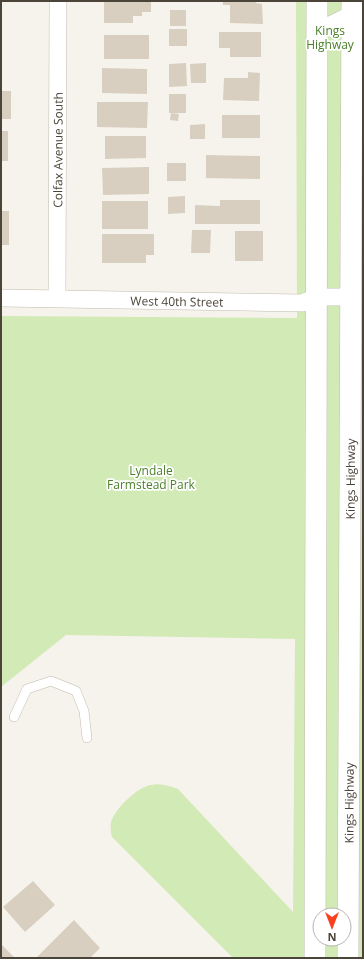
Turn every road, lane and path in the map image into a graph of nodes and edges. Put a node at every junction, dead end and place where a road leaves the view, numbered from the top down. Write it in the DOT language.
graph roads {
  1 [pos="58,1"];
  2 [pos="318,1"];
  3 [pos="356,6"];
  4 [pos="318,31"];
  5 [pos="317,297"];
  6 [pos="351,297"];
  7 [pos="1,298"];
  8 [pos="56,298"];
  9 [pos="14,717"];
  10 [pos="87,738"];
  11 [pos="315,958"];
  12 [pos="348,958"];
  1 -- 8 [label="street, Colfax Avenue South"];
  2 -- 4 [label="street"];
  3 -- 4 [label="street"];
  3 -- 6 [label="street, Kings Highway"];
  4 -- 5 [label="street"];
  5 -- 6 [label="street, West 40th Street"];
  5 -- 8 [label="street, West 40th Street"];
  5 -- 11 [label="street"];
  6 -- 12 [label="street, Kings Highway"];
  7 -- 8 [label="street, West 40th Street"];
  9 -- 10 [label="lane"];
}
